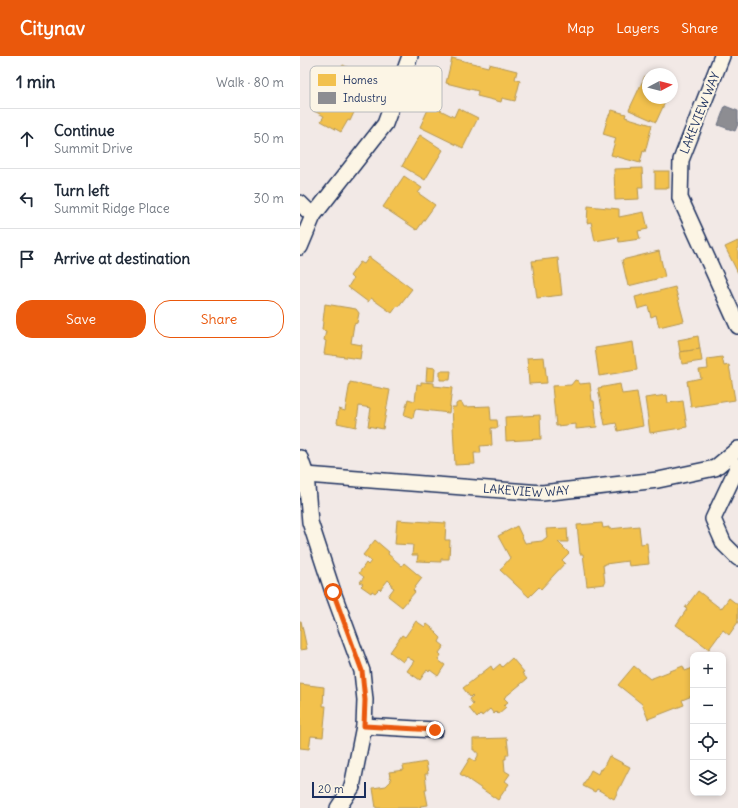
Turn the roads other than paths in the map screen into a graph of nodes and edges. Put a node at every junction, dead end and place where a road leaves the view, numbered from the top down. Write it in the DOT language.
graph roads {
  1 [pos="410,56"];
  2 [pos="722,56"];
  3 [pos="406,66"];
  4 [pos="389,112"];
  5 [pos="300,203"];
  6 [pos="313,216"];
  7 [pos="300,247"];
  8 [pos="738,326"];
  9 [pos="738,448"];
  10 [pos="300,458"];
  11 [pos="738,466"];
  12 [pos="306,475"];
  13 [pos="305,523"];
  14 [pos="738,558"];
  15 [pos="364,726"];
  16 [pos="435,730"];
  17 [pos="338,808"];
  1 -- 3 [label="street"];
  2 -- 8 [label="street, LAKEVIEW WAY"];
  4 -- 6 [label="street"];
  5 -- 6 [label="street"];
  6 -- 7 [label="street"];
  9 -- 12 [label="street, LAKEVIEW WAY"];
  10 -- 12 [label="street"];
  11 -- 14 [label="street"];
  12 -- 13 [label="street"];
  13 -- 15 [label="street"];
  15 -- 16 [label="street"];
  15 -- 17 [label="street"];
}
